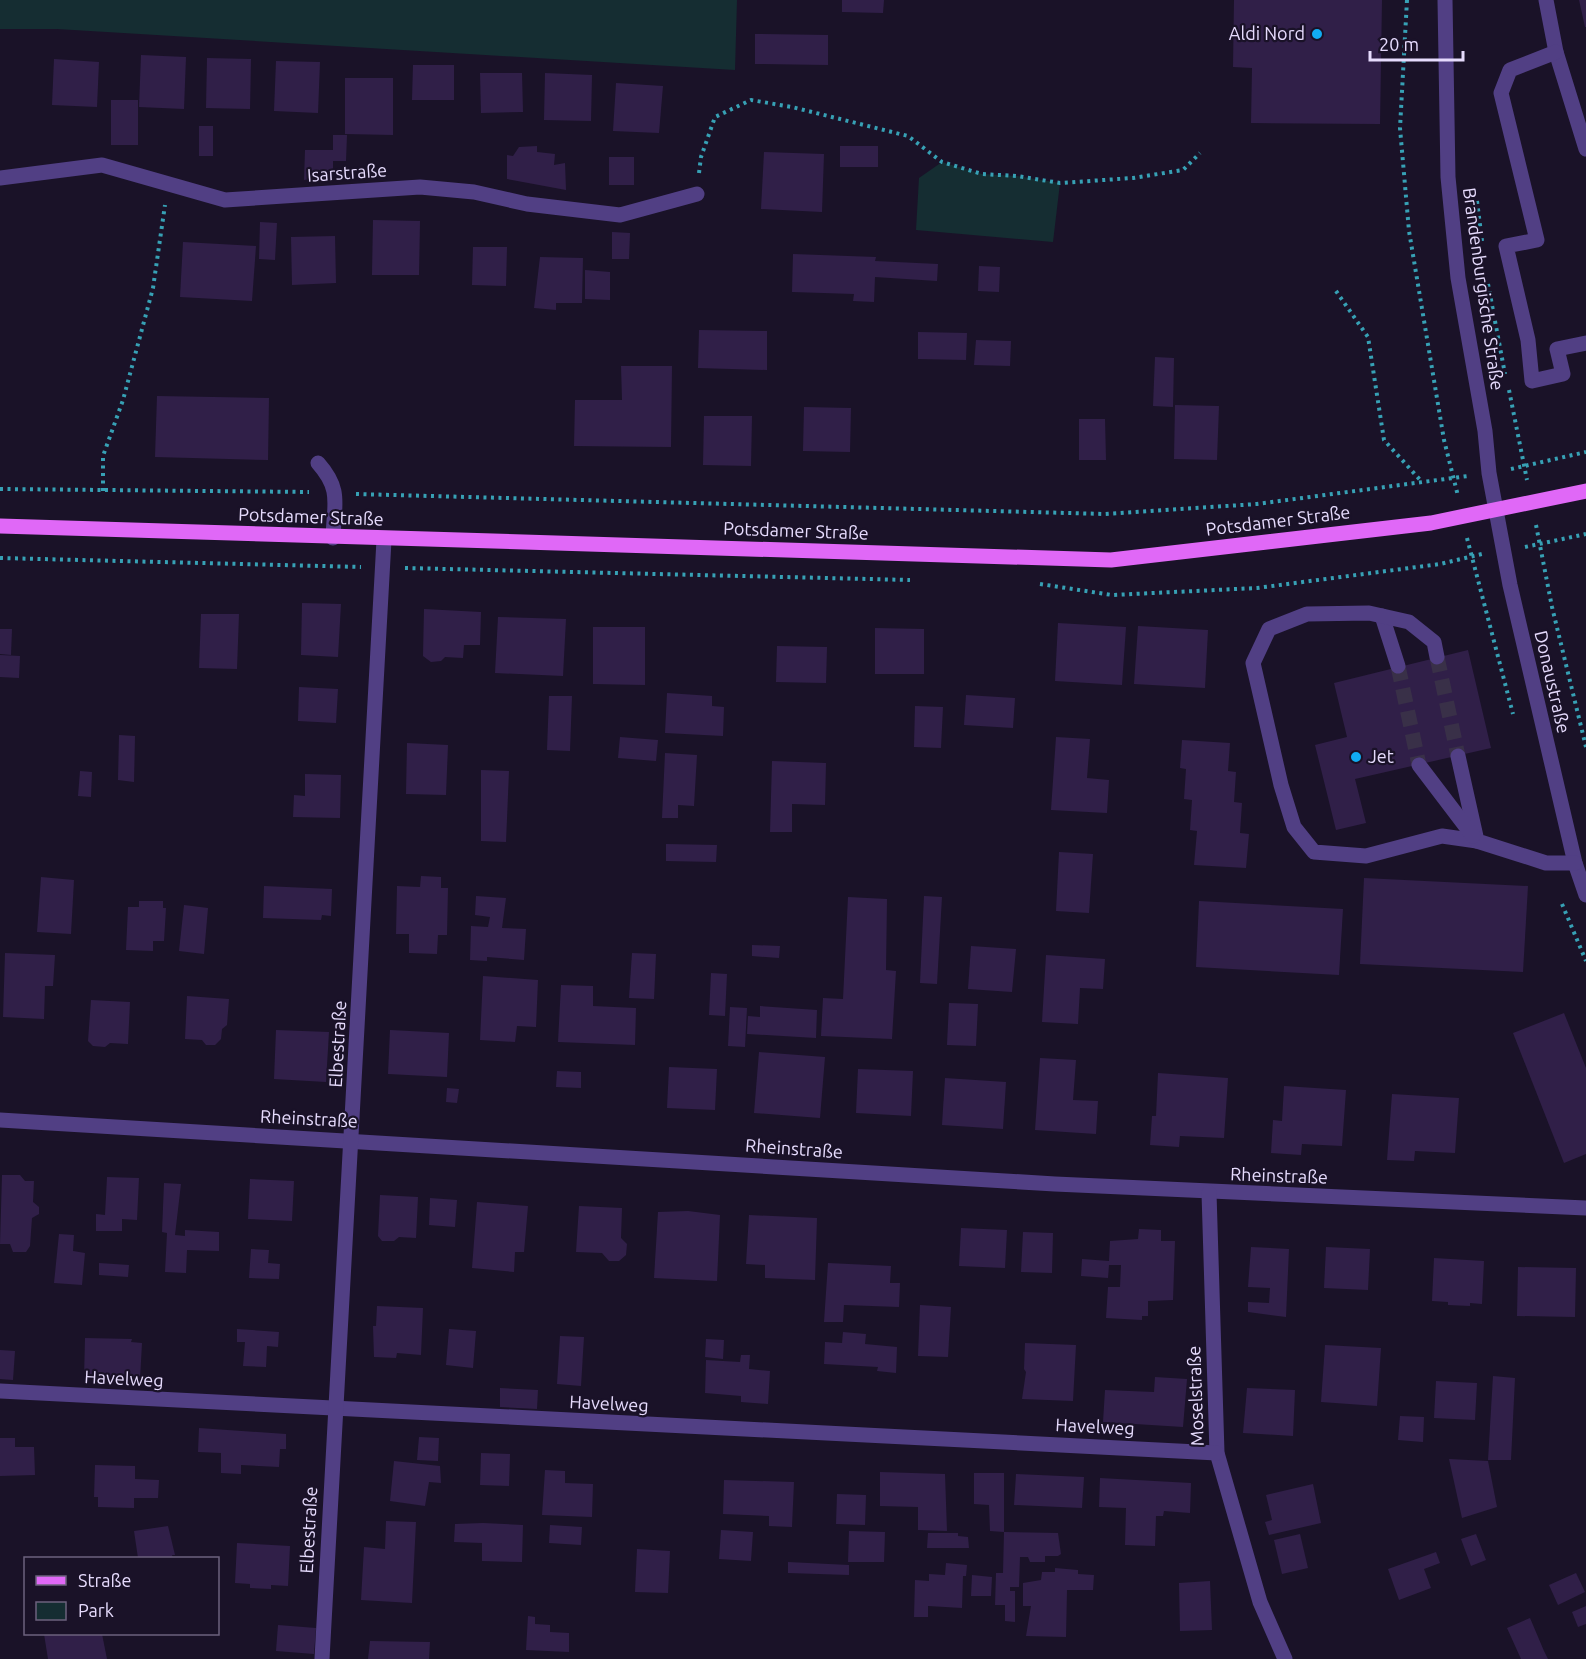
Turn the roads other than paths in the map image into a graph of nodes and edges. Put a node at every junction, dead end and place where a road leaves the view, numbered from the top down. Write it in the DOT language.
graph roads {
  1 [pos="1445,0"];
  2 [pos="1546,0"];
  3 [pos="1556,52"];
  4 [pos="1586,148"];
  5 [pos="0,178"];
  6 [pos="697,194"];
  7 [pos="1586,343"];
  8 [pos="318,463"];
  9 [pos="1586,491"];
  10 [pos="1496,511"];
  11 [pos="0,526"];
  12 [pos="333,538"];
  13 [pos="384,540"];
  14 [pos="1382,616"];
  15 [pos="1437,657"];
  16 [pos="1398,666"];
  17 [pos="1458,756"];
  18 [pos="1419,765"];
  19 [pos="1477,841"];
  20 [pos="1575,863"];
  21 [pos="1586,895"];
  22 [pos="0,1120"];
  23 [pos="352,1141"];
  24 [pos="1209,1193"];
  25 [pos="1586,1208"];
  26 [pos="0,1391"];
  27 [pos="334,1410"];
  28 [pos="1217,1453"];
  29 [pos="322,1659"];
  30 [pos="1285,1659"];
  1 -- 10 [label="street, Brandenburgische Straße"];
  2 -- 3 [label="street"];
  3 -- 4 [label="street"];
  3 -- 7 [label="street"];
  5 -- 6 [label="street, Isarstraße"];
  8 -- 12 [label="street"];
  9 -- 10 [label="main road, Potsdamer Straße"];
  10 -- 13 [label="main road, Potsdamer Straße"];
  10 -- 20 [label="street, Donaustraße"];
  11 -- 12 [label="main road, Potsdamer Straße"];
  12 -- 13 [label="main road, Potsdamer Straße"];
  13 -- 23 [label="street, Elbestraße"];
  14 -- 15 [label="street"];
  14 -- 16 [label="street"];
  14 -- 19 [label="street"];
  17 -- 19 [label="street"];
  18 -- 19 [label="street"];
  19 -- 20 [label="street"];
  20 -- 21 [label="street, Donaustraße"];
  22 -- 23 [label="street, Rheinstraße"];
  23 -- 24 [label="street, Rheinstraße"];
  23 -- 27 [label="street, Elbestraße"];
  24 -- 25 [label="street, Rheinstraße"];
  24 -- 28 [label="street, Moselstraße"];
  26 -- 27 [label="street, Havelweg"];
  27 -- 28 [label="street, Havelweg"];
  27 -- 29 [label="street, Elbestraße"];
  28 -- 30 [label="street, Moselstraße"];
}
